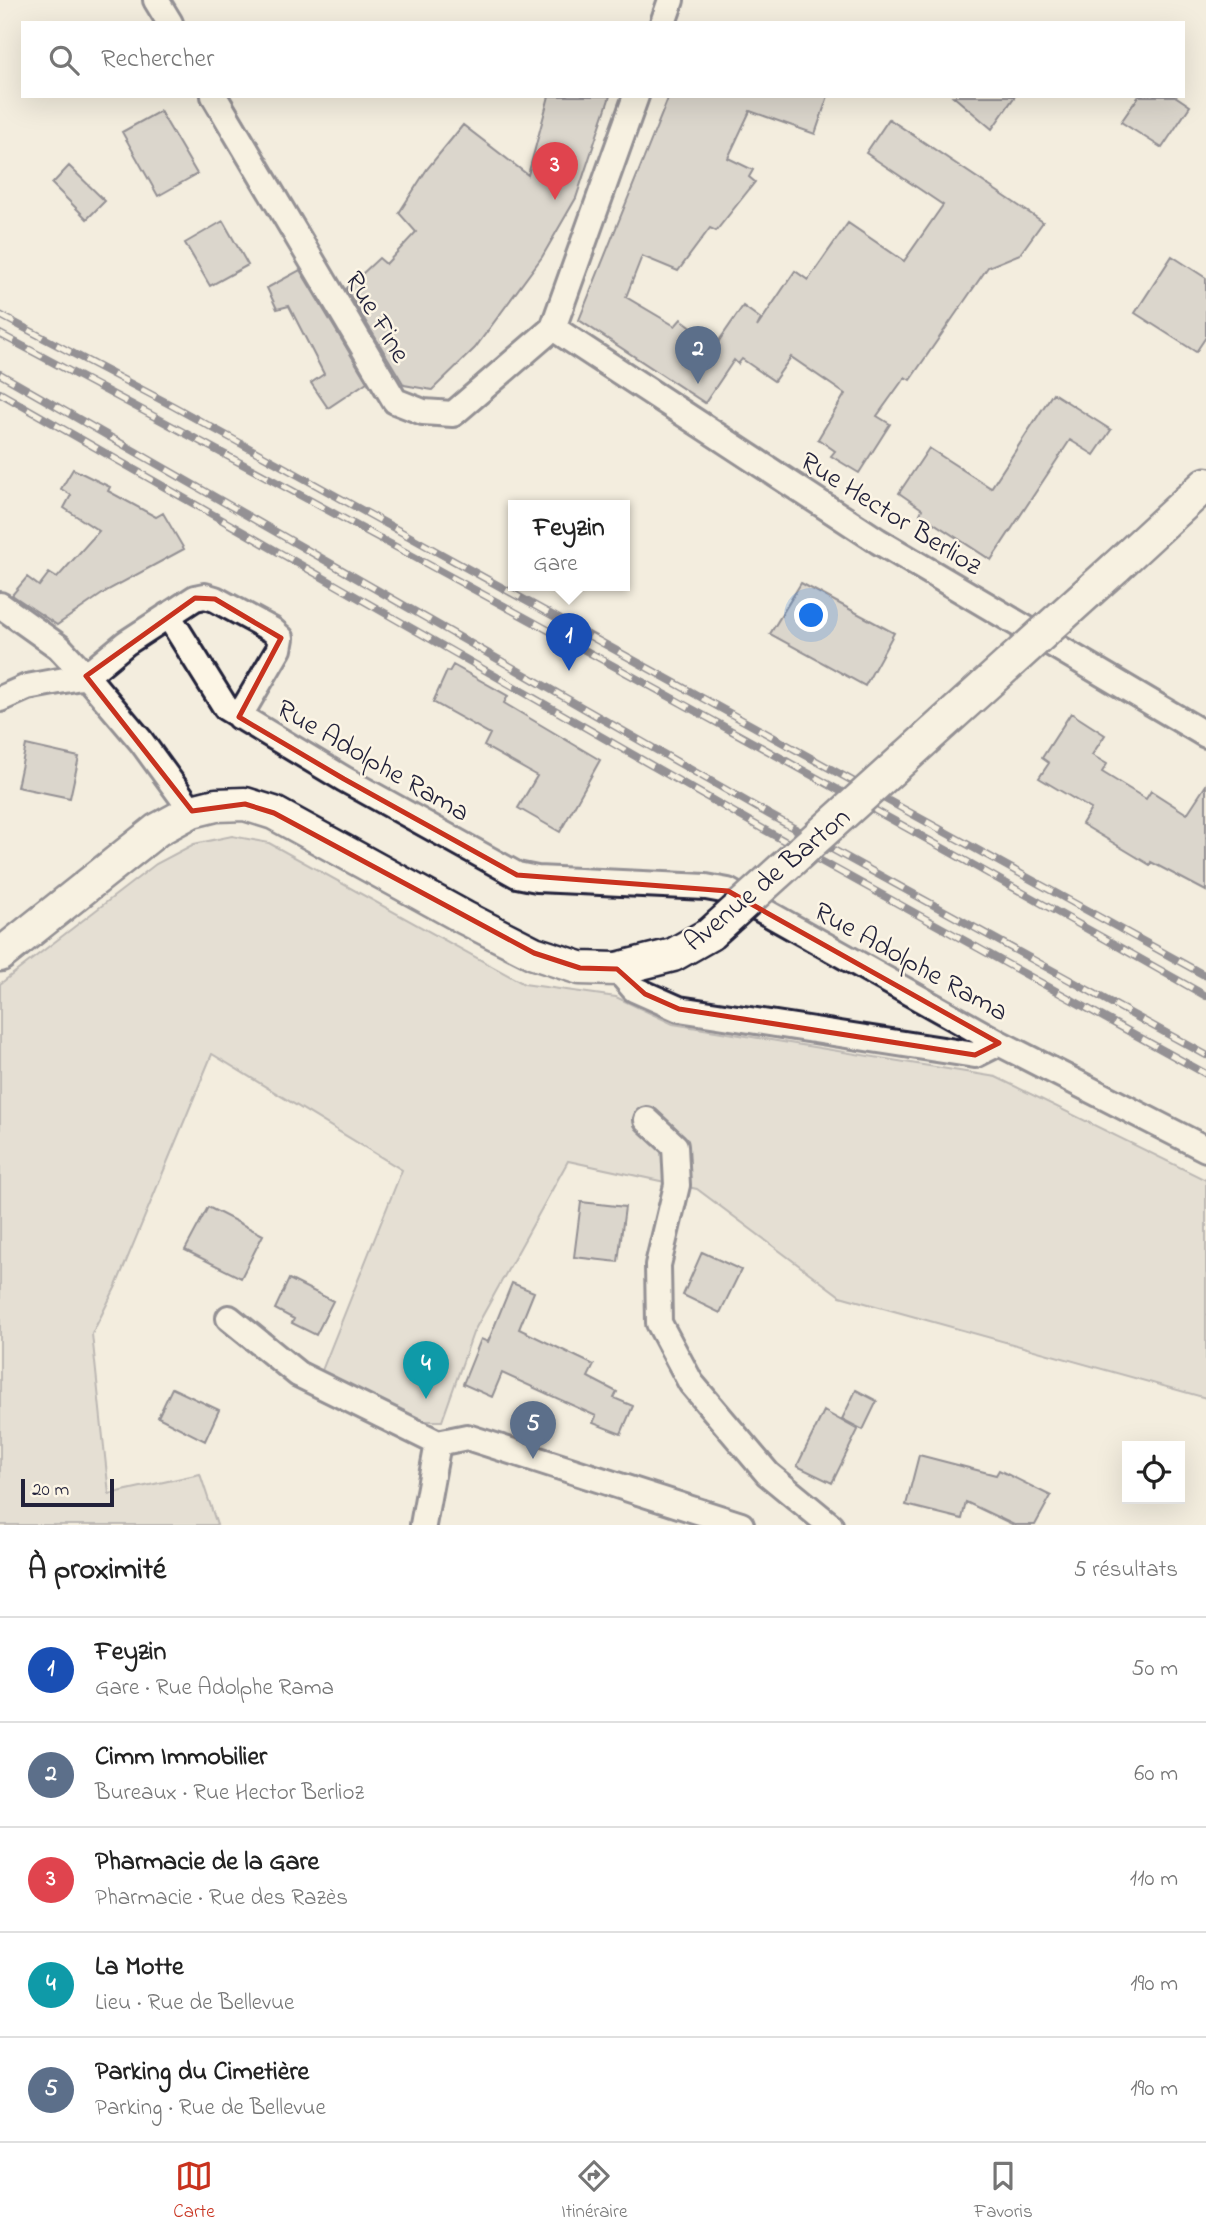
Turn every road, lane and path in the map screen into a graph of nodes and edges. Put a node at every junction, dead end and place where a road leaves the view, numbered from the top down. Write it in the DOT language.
graph roads {
  1 [pos="156,0"];
  2 [pos="671,0"];
  3 [pos="169,21"];
  4 [pos="664,21"];
  5 [pos="215,98"];
  6 [pos="635,98"];
  7 [pos="553,328"];
  8 [pos="1206,484"];
  9 [pos="0,605"];
  10 [pos="168,615"];
  11 [pos="86,676"];
  12 [pos="0,699"];
  13 [pos="239,717"];
  14 [pos="1206,735"];
  15 [pos="192,811"];
  16 [pos="0,956"];
  17 [pos="617,969"];
  18 [pos="999,1043"];
  19 [pos="647,1119"];
  20 [pos="1206,1149"];
  21 [pos="229,1318"];
  22 [pos="438,1443"];
  23 [pos="423,1525"];
  24 [pos="741,1525"];
  25 [pos="830,1525"];
  1 -- 3 [label="street"];
  2 -- 4 [label="street"];
  5 -- 7 [label="street, Rue Fine"];
  6 -- 7 [label="street"];
  7 -- 14 [label="street, Rue Hector Berlioz"];
  8 -- 17 [label="street, Avenue de Barton, bridge"];
  9 -- 11 [label="street"];
  10 -- 11 [label="street"];
  10 -- 13 [label="street, Rue Adolphe Rama"];
  10 -- 13 [label="street, Rue Adolphe Rama"];
  11 -- 12 [label="street"];
  11 -- 15 [label="street"];
  13 -- 18 [label="street, Rue Adolphe Rama"];
  15 -- 16 [label="street, Avenue de Barton"];
  15 -- 17 [label="street, Avenue de Barton"];
  17 -- 18 [label="street"];
  18 -- 20 [label="street, Rue Adolphe Rama"];
  19 -- 25 [label="street"];
  21 -- 22 [label="street"];
  22 -- 23 [label="street"];
  22 -- 24 [label="street"];
}
